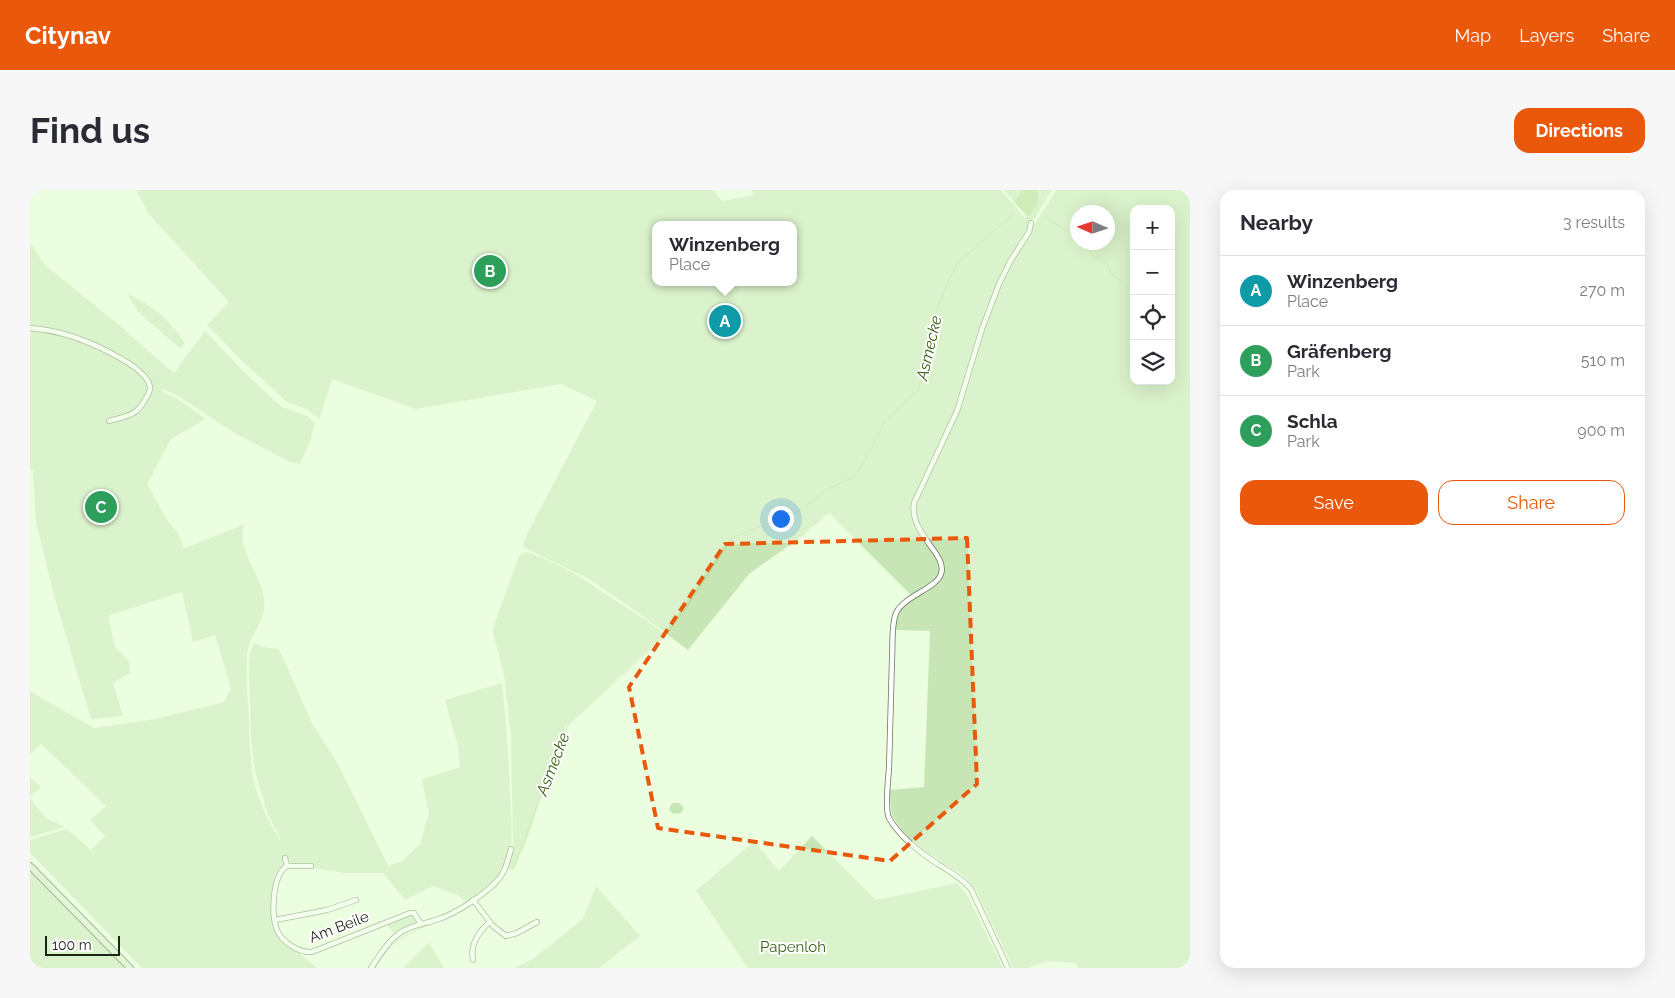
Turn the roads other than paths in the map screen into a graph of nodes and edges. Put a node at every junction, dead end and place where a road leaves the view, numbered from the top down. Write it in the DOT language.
graph roads {
  1 [pos="1030,223"];
  2 [pos="30,328"];
  3 [pos="109,421"];
  4 [pos="511,849"];
  5 [pos="285,858"];
  6 [pos="30,866"];
  7 [pos="287,866"];
  8 [pos="311,866"];
  9 [pos="356,900"];
  10 [pos="473,900"];
  11 [pos="275,920"];
  12 [pos="490,922"];
  13 [pos="537,922"];
  14 [pos="421,924"];
  15 [pos="473,960"];
  16 [pos="130,968"];
  17 [pos="371,968"];
  18 [pos="1008,968"];
  1 -- 18 [label="street"];
  2 -- 3 [label="street"];
  4 -- 10 [label="street"];
  5 -- 7 [label="street"];
  6 -- 16 [label="main road"];
  7 -- 8 [label="street"];
  7 -- 11 [label="street"];
  9 -- 11 [label="street, Am Beile"];
  10 -- 12 [label="street"];
  10 -- 14 [label="street"];
  11 -- 14 [label="street, Am Beile"];
  12 -- 13 [label="street"];
  12 -- 15 [label="street"];
  14 -- 17 [label="street"];
}
